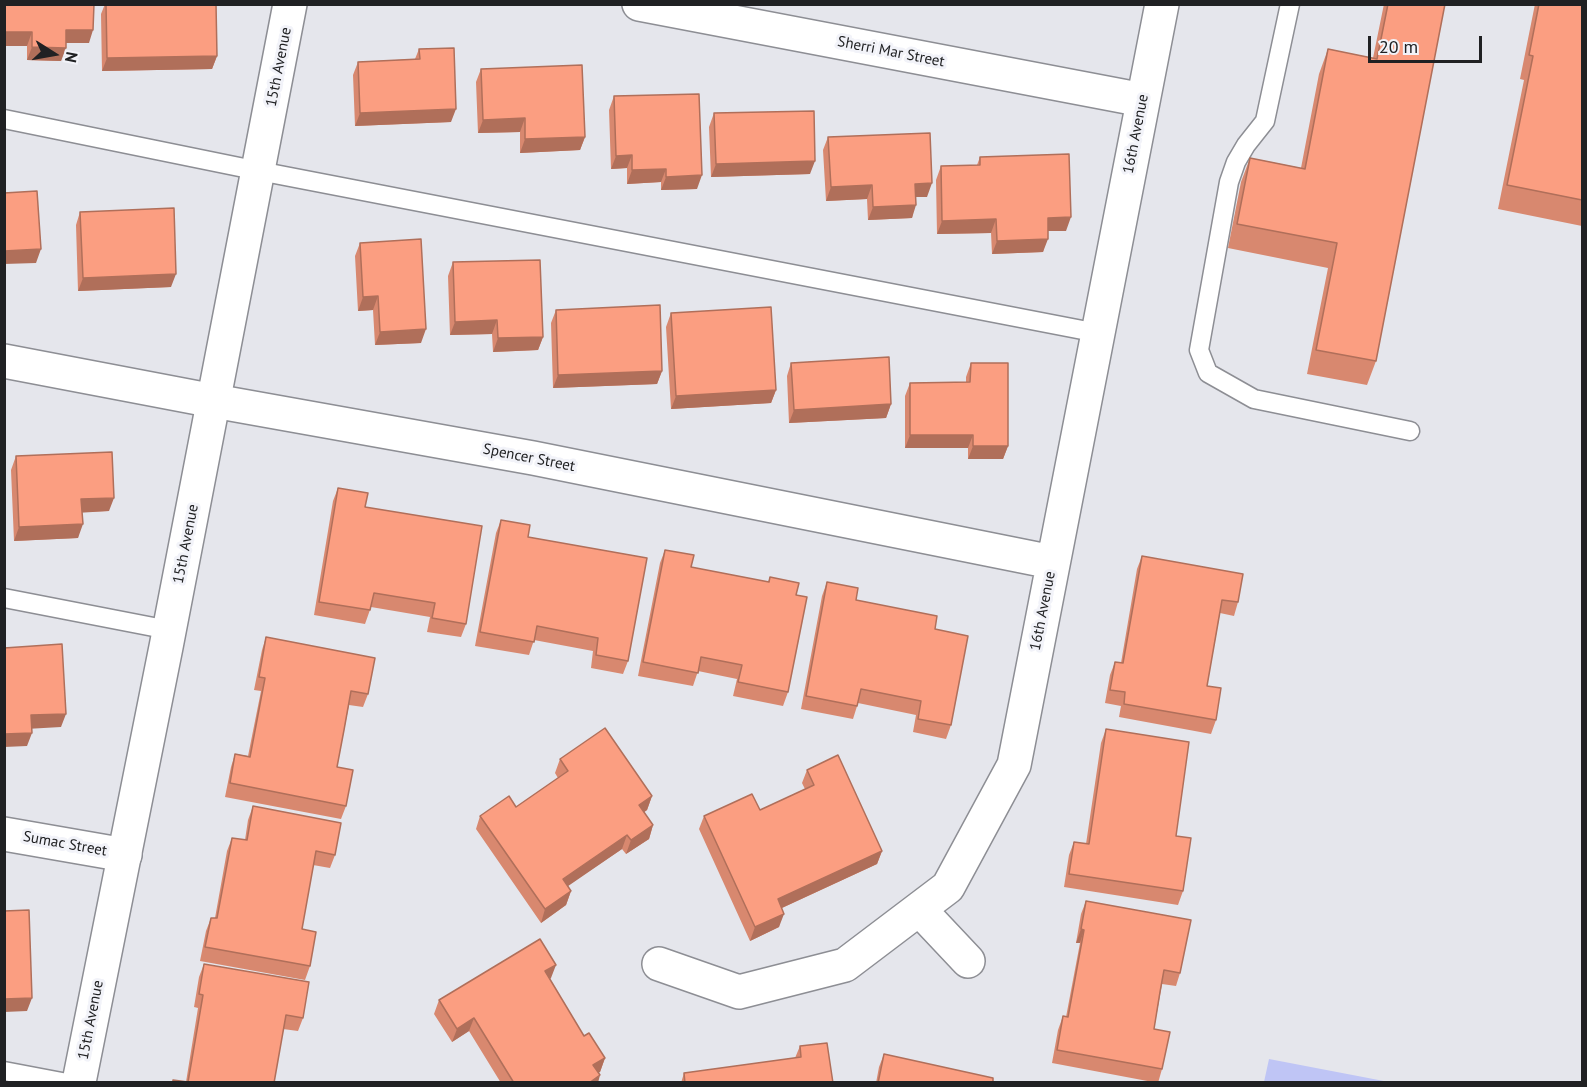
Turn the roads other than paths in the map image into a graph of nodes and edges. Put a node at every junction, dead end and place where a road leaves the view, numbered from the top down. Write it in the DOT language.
graph roads {
  1 [pos="290,4"];
  2 [pos="639,4"];
  3 [pos="1162,4"];
  4 [pos="1290,4"];
  5 [pos="1143,100"];
  6 [pos="4,119"];
  7 [pos="259,171"];
  8 [pos="1098,333"];
  9 [pos="4,361"];
  10 [pos="214,401"];
  11 [pos="1410,431"];
  12 [pos="1052,562"];
  13 [pos="4,598"];
  14 [pos="169,630"];
  15 [pos="4,834"];
  16 [pos="125,855"];
  17 [pos="919,909"];
  18 [pos="968,961"];
  19 [pos="659,964"];
  20 [pos="4,1071"];
  21 [pos="62,1083"];
  22 [pos="79,1083"];
  1 -- 7 [label="street, 15th Avenue"];
  2 -- 5 [label="street, Sherri Mar Street"];
  3 -- 5 [label="street, 16th Avenue"];
  4 -- 11 [label="lane"];
  5 -- 8 [label="street, 16th Avenue"];
  6 -- 7 [label="lane"];
  7 -- 8 [label="lane"];
  7 -- 10 [label="street, 15th Avenue"];
  8 -- 12 [label="street, 16th Avenue"];
  9 -- 10 [label="street, Spencer Street"];
  10 -- 12 [label="street, Spencer Street"];
  10 -- 14 [label="street, 15th Avenue"];
  12 -- 17 [label="street, 16th Avenue"];
  13 -- 14 [label="lane"];
  14 -- 16 [label="street, 15th Avenue"];
  15 -- 16 [label="street, Sumac Street"];
  16 -- 22 [label="street, 15th Avenue"];
  17 -- 18 [label="street"];
  17 -- 19 [label="street, 16th Avenue"];
  20 -- 21 [label="lane"];
}
